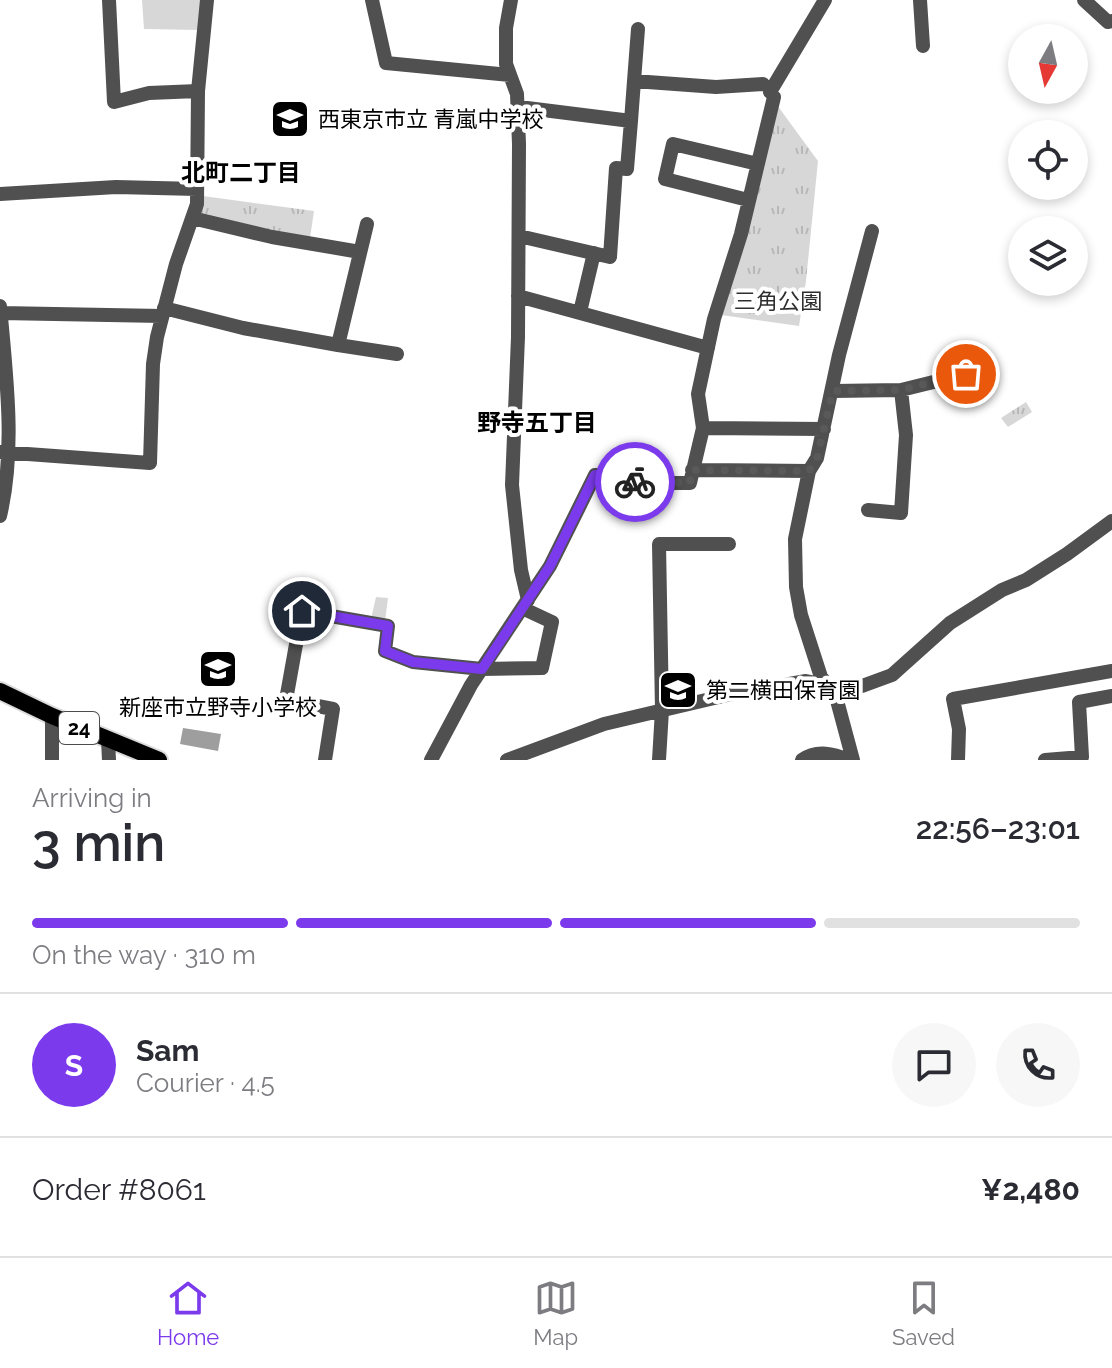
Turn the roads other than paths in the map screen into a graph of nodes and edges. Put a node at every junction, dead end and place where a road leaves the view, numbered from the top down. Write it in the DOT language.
graph roads {
  1 [pos="109,0"];
  2 [pos="207,0"];
  3 [pos="372,0"];
  4 [pos="511,0"];
  5 [pos="825,0"];
  6 [pos="920,0"];
  7 [pos="1084,0"];
  8 [pos="1112,21"];
  9 [pos="638,29"];
  10 [pos="923,46"];
  11 [pos="510,75"];
  12 [pos="634,81"];
  13 [pos="198,91"];
  14 [pos="769,91"];
  15 [pos="519,107"];
  16 [pos="631,121"];
  17 [pos="758,164"];
  18 [pos="197,189"];
  19 [pos="0,194"];
  20 [pos="748,200"];
  21 [pos="192,218"];
  22 [pos="367,224"];
  23 [pos="872,231"];
  24 [pos="519,236"];
  25 [pos="360,252"];
  26 [pos="594,253"];
  27 [pos="518,296"];
  28 [pos="0,306"];
  29 [pos="163,312"];
  30 [pos="580,312"];
  31 [pos="1,313"];
  32 [pos="338,345"];
  33 [pos="708,348"];
  34 [pos="397,354"];
  35 [pos="966,374"];
  36 [pos="901,390"];
  37 [pos="833,391"];
  38 [pos="703,428"];
  39 [pos="824,429"];
  40 [pos="4,452"];
  41 [pos="692,470"];
  42 [pos="809,471"];
  43 [pos="868,510"];
  44 [pos="0,516"];
  45 [pos="1111,523"];
  46 [pos="729,544"];
  47 [pos="525,604"];
  48 [pos="482,669"];
  49 [pos="1112,671"];
  50 [pos="830,685"];
  51 [pos="0,691"];
  52 [pos="1112,696"];
  53 [pos="662,710"];
  54 [pos="52,716"];
  55 [pos="108,740"];
  56 [pos="544,753"];
  57 [pos="52,760"];
  58 [pos="109,760"];
  59 [pos="159,760"];
  60 [pos="325,760"];
  61 [pos="431,760"];
  62 [pos="507,760"];
  63 [pos="659,760"];
  64 [pos="802,760"];
  65 [pos="851,760"];
  66 [pos="958,760"];
  67 [pos="1045,760"];
  1 -- 13 [label="street"];
  2 -- 13 [label="street"];
  3 -- 11 [label="street"];
  4 -- 11 [label="street"];
  5 -- 14 [label="street"];
  6 -- 10 [label="street"];
  7 -- 8 [label="street"];
  9 -- 12 [label="street"];
  11 -- 15 [label="street"];
  12 -- 14 [label="street"];
  12 -- 16 [label="street"];
  13 -- 18 [label="street"];
  14 -- 17 [label="street"];
  15 -- 16 [label="street"];
  15 -- 24 [label="street"];
  16 -- 26 [label="street"];
  17 -- 20 [label="street"];
  17 -- 20 [label="street"];
  18 -- 19 [label="street"];
  18 -- 21 [label="street"];
  20 -- 33 [label="street"];
  21 -- 25 [label="street"];
  21 -- 29 [label="street"];
  22 -- 25 [label="street"];
  23 -- 37 [label="street"];
  24 -- 26 [label="street"];
  24 -- 27 [label="street"];
  25 -- 32 [label="street"];
  26 -- 30 [label="street"];
  27 -- 30 [label="street"];
  27 -- 47 [label="street"];
  28 -- 31 [label="street"];
  29 -- 31 [label="street"];
  29 -- 32 [label="street"];
  29 -- 40 [label="street"];
  30 -- 33 [label="street"];
  31 -- 40 [label="street"];
  32 -- 34 [label="street"];
  33 -- 38 [label="street"];
  35 -- 36 [label="street"];
  36 -- 37 [label="street"];
  36 -- 43 [label="street"];
  37 -- 39 [label="street"];
  38 -- 39 [label="street"];
  38 -- 41 [label="street"];
  39 -- 42 [label="street"];
  40 -- 44 [label="street"];
  41 -- 42 [label="street"];
  41 -- 47 [label="street"];
  42 -- 50 [label="street"];
  45 -- 50 [label="street"];
  46 -- 53 [label="street"];
  47 -- 48 [label="street"];
  47 -- 48 [label="street"];
  48 -- 60 [label="street"];
  48 -- 61 [label="street"];
  49 -- 66 [label="street"];
  50 -- 53 [label="street"];
  50 -- 65 [label="street"];
  51 -- 54 [label="main road, 24"];
  52 -- 67 [label="street"];
  53 -- 56 [label="street"];
  53 -- 63 [label="street"];
  54 -- 55 [label="main road, 24"];
  54 -- 57 [label="street"];
  55 -- 58 [label="street"];
  55 -- 59 [label="main road, 24"];
  56 -- 62 [label="street"];
  64 -- 65 [label="street"];
}
